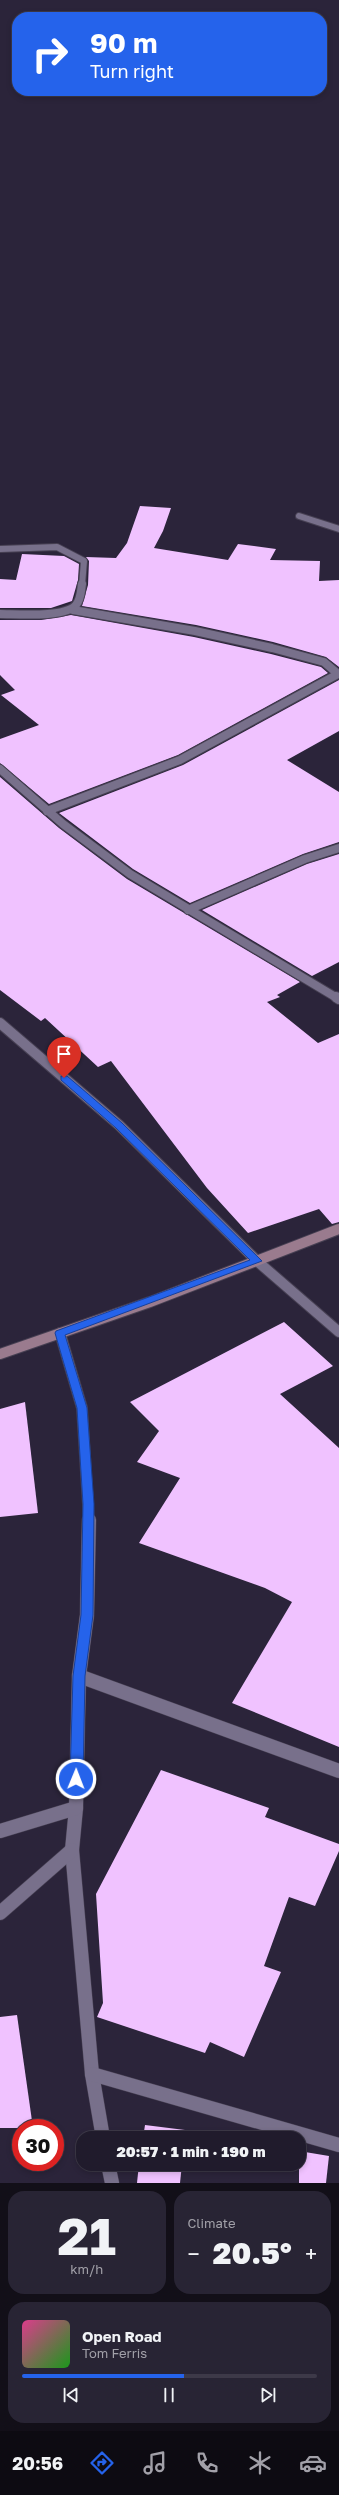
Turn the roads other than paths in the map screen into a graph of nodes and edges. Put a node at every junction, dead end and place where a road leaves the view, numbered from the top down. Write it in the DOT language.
graph roads {
  1 [pos="299,516"];
  2 [pos="339,529"];
  3 [pos="0,549"];
  4 [pos="73,610"];
  5 [pos="0,614"];
  6 [pos="0,769"];
  7 [pos="47,811"];
  8 [pos="339,848"];
  9 [pos="188,910"];
  10 [pos="339,999"];
  11 [pos="0,1023"];
  12 [pos="339,1229"];
  13 [pos="257,1261"];
  14 [pos="339,1332"];
  15 [pos="60,1333"];
  16 [pos="0,1354"];
  17 [pos="79,1676"];
  18 [pos="339,1771"];
  19 [pos="76,1808"];
  20 [pos="0,1831"];
  21 [pos="72,1850"];
  22 [pos="0,1912"];
  23 [pos="92,2074"];
  24 [pos="102,2131"];
  25 [pos="339,2145"];
  26 [pos="109,2171"];
  27 [pos="112,2183"];
  1 -- 2 [label="street"];
  3 -- 4 [label="street"];
  4 -- 5 [label="street"];
  4 -- 7 [label="street"];
  6 -- 7 [label="street"];
  7 -- 9 [label="street"];
  8 -- 9 [label="street"];
  9 -- 10 [label="street"];
  11 -- 13 [label="street"];
  12 -- 13 [label="street"];
  13 -- 14 [label="street"];
  13 -- 15 [label="street"];
  15 -- 16 [label="street"];
  15 -- 17 [label="street"];
  17 -- 18 [label="street"];
  17 -- 19 [label="street"];
  19 -- 20 [label="street"];
  19 -- 21 [label="street"];
  21 -- 22 [label="street"];
  21 -- 23 [label="street"];
  23 -- 24 [label="street"];
  23 -- 25 [label="street"];
  26 -- 27 [label="street"];
}
